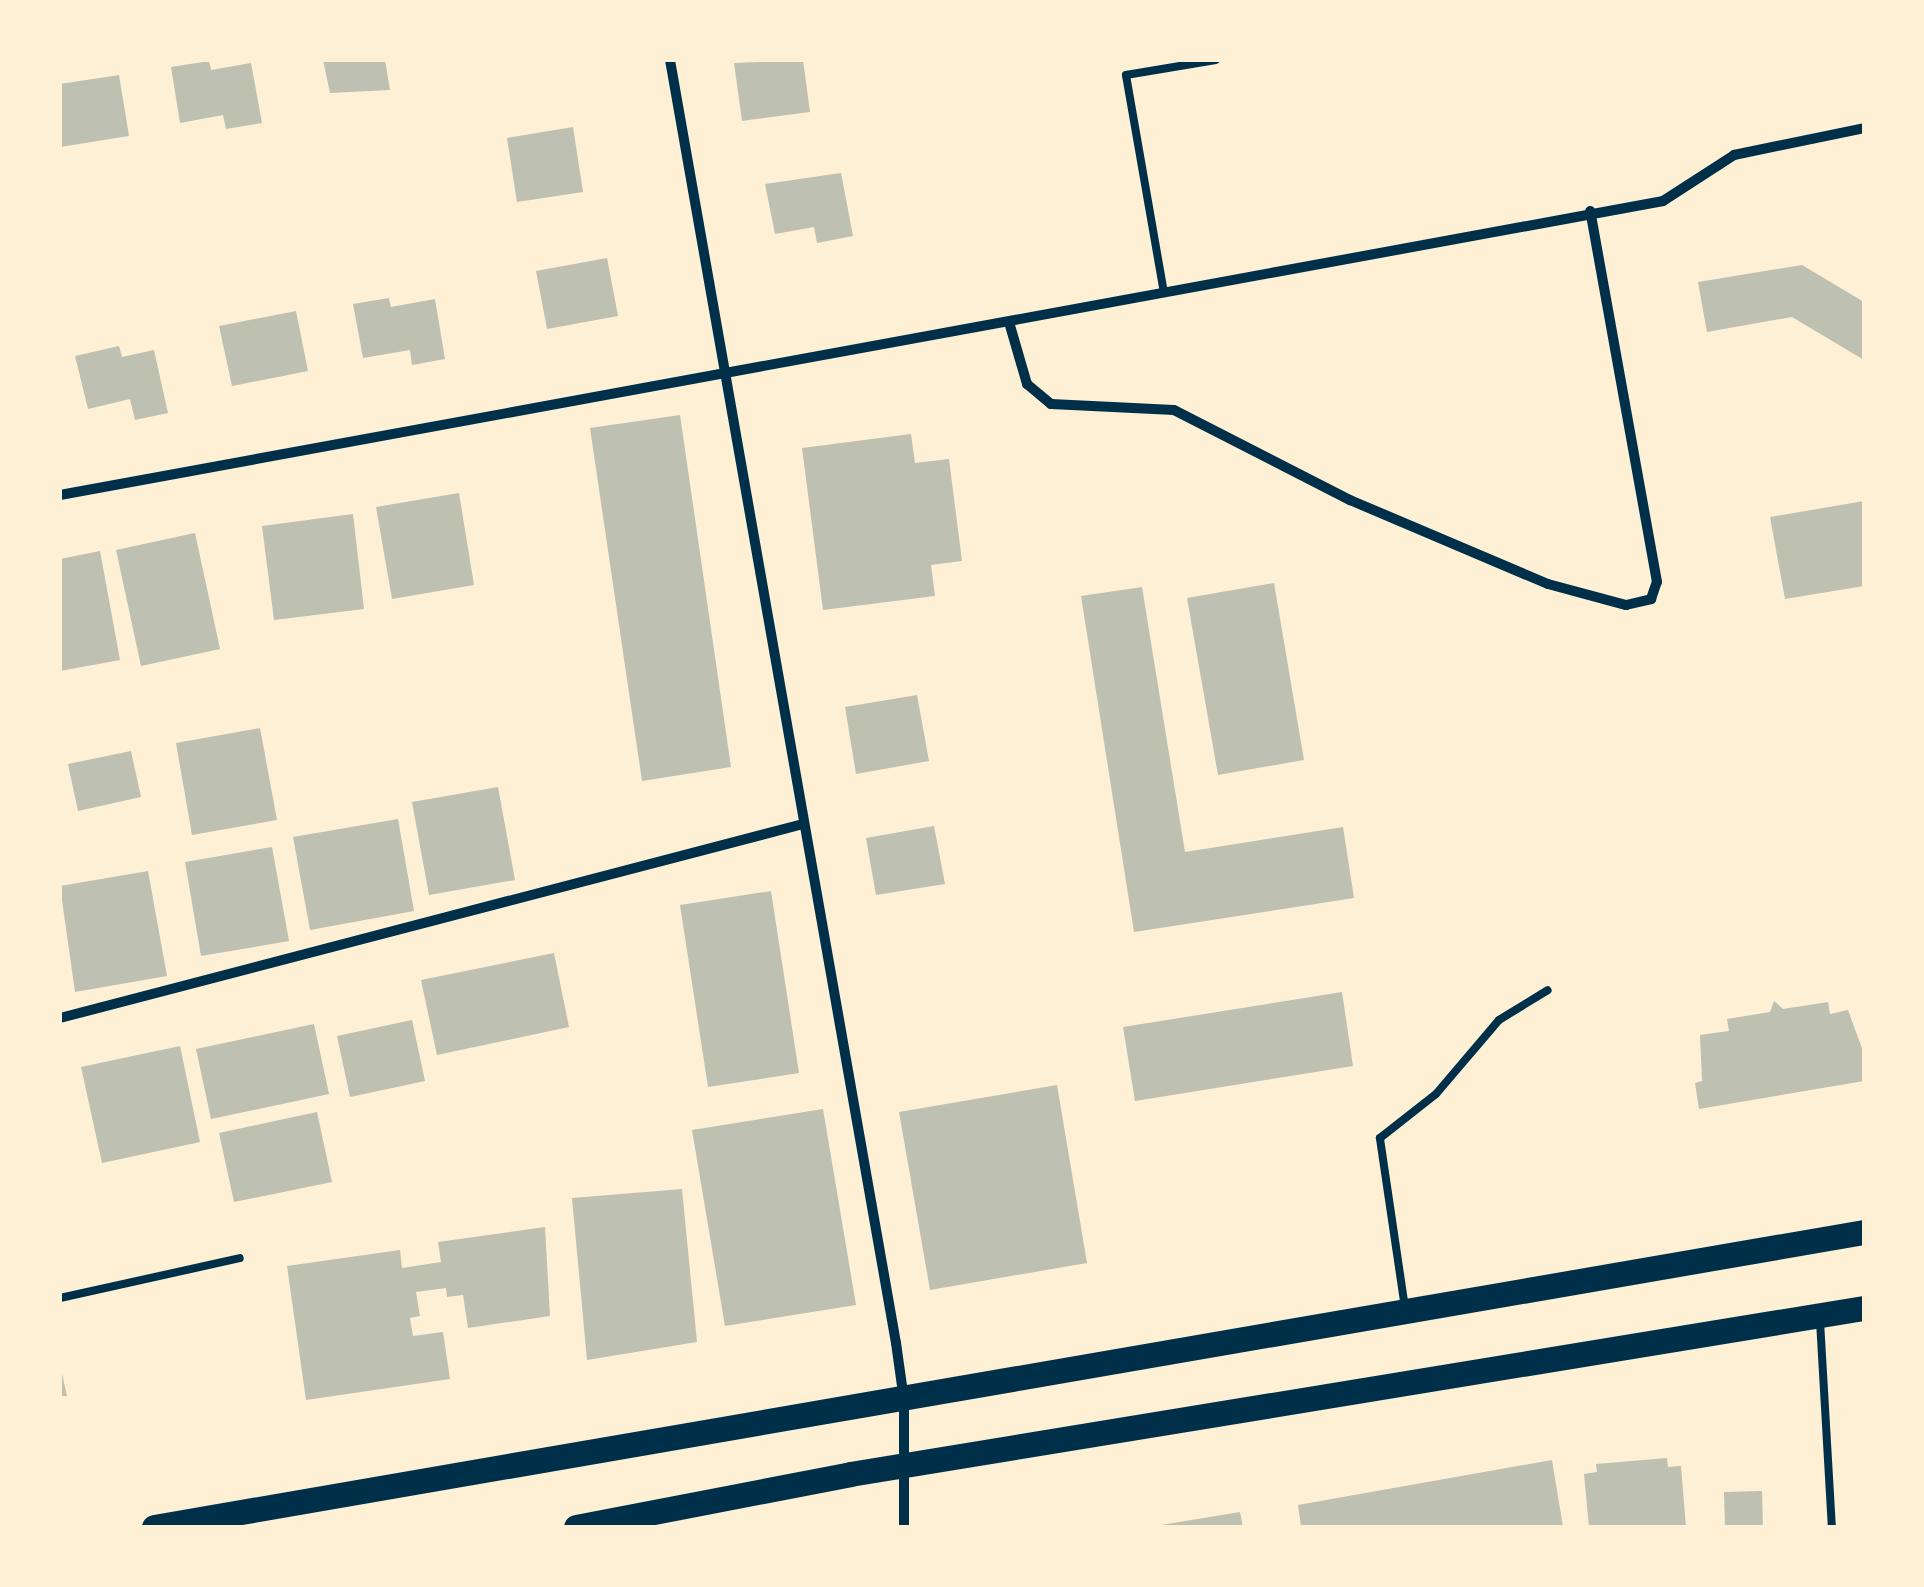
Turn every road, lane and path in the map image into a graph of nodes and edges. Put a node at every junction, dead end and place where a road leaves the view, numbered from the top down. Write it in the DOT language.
graph roads {
  1 [pos="670,60"];
  2 [pos="1216,60"];
  3 [pos="1864,128"];
  4 [pos="1590,211"];
  5 [pos="1164,293"];
  6 [pos="1009,322"];
  7 [pos="723,378"];
  8 [pos="60,495"];
  9 [pos="802,824"];
  10 [pos="1548,990"];
  11 [pos="60,1018"];
  12 [pos="1864,1232"];
  13 [pos="240,1258"];
  14 [pos="60,1298"];
  15 [pos="1864,1308"];
  16 [pos="1406,1312"];
  17 [pos="1820,1317"];
  18 [pos="904,1400"];
  19 [pos="904,1466"];
  20 [pos="154,1527"];
  21 [pos="576,1527"];
  22 [pos="904,1527"];
  23 [pos="1832,1527"];
  1 -- 7 [label="street"];
  2 -- 5 [label="lane"];
  3 -- 4 [label="street"];
  4 -- 5 [label="street"];
  4 -- 6 [label="street"];
  5 -- 6 [label="street"];
  6 -- 7 [label="street"];
  7 -- 8 [label="street"];
  7 -- 9 [label="street"];
  9 -- 11 [label="street"];
  9 -- 18 [label="street"];
  10 -- 16 [label="lane"];
  12 -- 16 [label="main road"];
  13 -- 14 [label="lane"];
  15 -- 17 [label="main road"];
  16 -- 18 [label="main road"];
  17 -- 19 [label="main road"];
  17 -- 23 [label="lane"];
  18 -- 19 [label="street"];
  18 -- 20 [label="main road"];
  19 -- 21 [label="main road"];
  19 -- 22 [label="street"];
}
